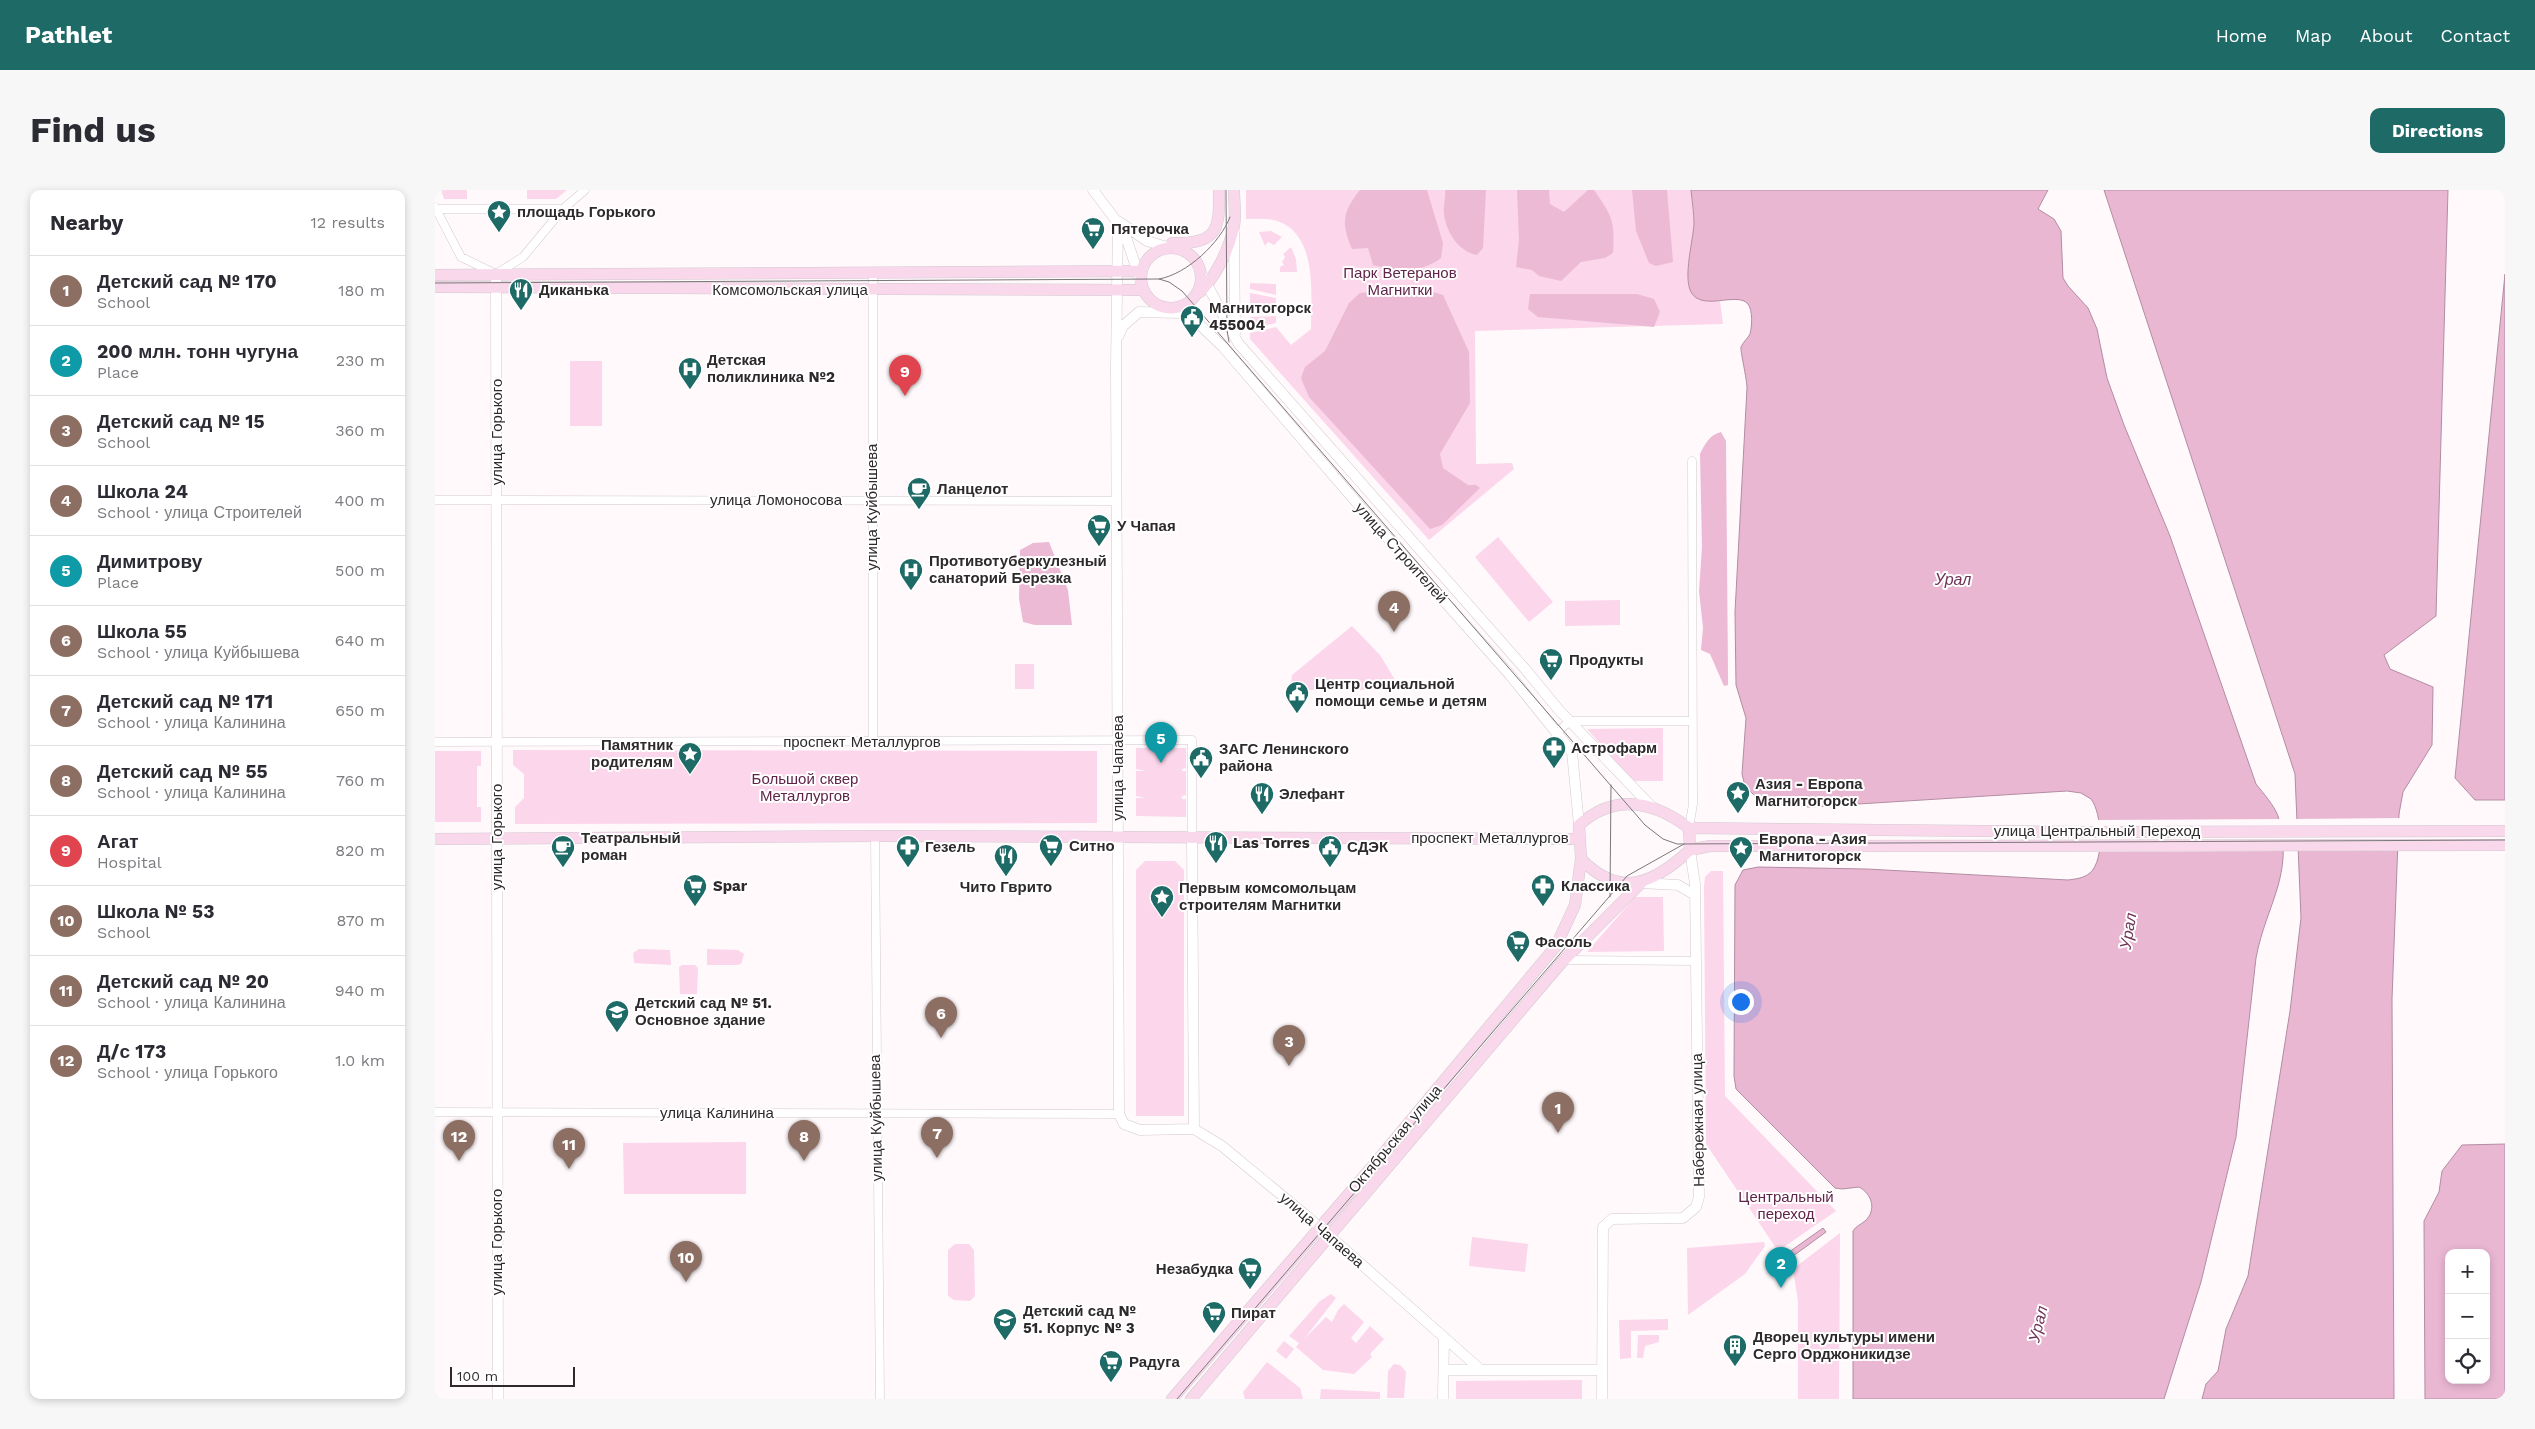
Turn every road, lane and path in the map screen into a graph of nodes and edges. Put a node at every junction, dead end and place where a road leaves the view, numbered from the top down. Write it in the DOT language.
graph roads {
  1 [pos="585,190"];
  2 [pos="1093,190"];
  3 [pos="1219,190"];
  4 [pos="1234,190"];
  5 [pos="435,208"];
  6 [pos="563,209"];
  7 [pos="1118,221"];
  8 [pos="1234,225"];
  9 [pos="1171,247"];
  10 [pos="1116,271"];
  11 [pos="1141,271"];
  12 [pos="873,272"];
  13 [pos="1201,273"];
  14 [pos="496,274"];
  15 [pos="435,275"];
  16 [pos="1207,284"];
  17 [pos="435,287"];
  18 [pos="496,288"];
  19 [pos="1143,288"];
  20 [pos="873,290"];
  21 [pos="1116,290"];
  22 [pos="1195,297"];
  23 [pos="1167,307"];
  24 [pos="1139,312"];
  25 [pos="1185,315"];
  26 [pos="1235,339"];
  27 [pos="1117,340"];
  28 [pos="1692,461"];
  29 [pos="435,500"];
  30 [pos="497,500"];
  31 [pos="873,500"];
  32 [pos="1117,501"];
  33 [pos="1570,721"];
  34 [pos="1692,721"];
  35 [pos="1556,733"];
  36 [pos="1118,740"];
  37 [pos="435,742"];
  38 [pos="497,742"];
  39 [pos="873,742"];
  40 [pos="1651,806"];
  41 [pos="1579,825"];
  42 [pos="1689,828"];
  43 [pos="2505,831"];
  44 [pos="875,836"];
  45 [pos="1118,838"];
  46 [pos="1192,838"];
  47 [pos="435,839"];
  48 [pos="497,839"];
  49 [pos="1578,839"];
  50 [pos="2505,845"];
  51 [pos="1690,850"];
  52 [pos="1581,859"];
  53 [pos="1641,883"];
  54 [pos="1695,894"];
  55 [pos="1565,960"];
  56 [pos="1696,961"];
  57 [pos="435,1112"];
  58 [pos="497,1112"];
  59 [pos="876,1114"];
  60 [pos="1119,1114"];
  61 [pos="1194,1129"];
  62 [pos="1320,1227"];
  63 [pos="1329,1235"];
  64 [pos="1444,1337"];
  65 [pos="1443,1370"];
  66 [pos="1481,1370"];
  67 [pos="1602,1370"];
  68 [pos="498,1399"];
  69 [pos="879,1399"];
  70 [pos="1172,1399"];
  71 [pos="1191,1399"];
  72 [pos="1443,1399"];
  73 [pos="1602,1399"];
  1 -- 6 [label="street"];
  2 -- 7 [label="street"];
  3 -- 9 [label="main road"];
  4 -- 8 [label="main road"];
  5 -- 6 [label="street"];
  5 -- 14 [label="street"];
  6 -- 14 [label="street"];
  7 -- 9 [label="street"];
  7 -- 10 [label="street, улица Чапаева"];
  7 -- 11 [label="street"];
  8 -- 16 [label="main road"];
  8 -- 26 [label="street"];
  9 -- 11 [label="main road"];
  9 -- 13 [label="main road"];
  10 -- 11 [label="main road, Комсомольская улица"];
  10 -- 12 [label="main road, Комсомольская улица"];
  10 -- 21 [label="street, улица Чапаева"];
  11 -- 19 [label="main road"];
  12 -- 14 [label="main road, Комсомольская улица"];
  12 -- 20 [label="street, улица Куйбышева"];
  13 -- 16 [label="street, улица Строителей"];
  13 -- 22 [label="main road"];
  14 -- 15 [label="main road, Комсомольская улица"];
  14 -- 18 [label="street, улица Горького"];
  16 -- 22 [label="main road"];
  16 -- 26 [label="street, улица Строителей"];
  17 -- 18 [label="main road, Комсомольская улица"];
  18 -- 20 [label="main road, Комсомольская улица"];
  18 -- 30 [label="street, улица Горького"];
  19 -- 21 [label="main road, Комсомольская улица"];
  19 -- 23 [label="main road"];
  20 -- 21 [label="main road, Комсомольская улица"];
  20 -- 31 [label="street, улица Куйбышева"];
  21 -- 27 [label="street, улица Чапаева"];
  22 -- 23 [label="main road"];
  23 -- 24 [label="street"];
  23 -- 25 [label="street, улица Строителей"];
  24 -- 25 [label="street"];
  24 -- 27 [label="street"];
  25 -- 35 [label="street, улица Строителей"];
  26 -- 33 [label="street, улица Строителей"];
  27 -- 32 [label="street, улица Чапаева"];
  28 -- 34 [label="street"];
  29 -- 30 [label="street, улица Ломоносова"];
  30 -- 31 [label="street, улица Ломоносова"];
  30 -- 38 [label="street, улица Горького"];
  31 -- 32 [label="street, улица Ломоносова"];
  31 -- 39 [label="street, улица Куйбышева"];
  32 -- 36 [label="street, улица Чапаева"];
  33 -- 34 [label="street"];
  33 -- 35 [label="street"];
  33 -- 40 [label="street, улица Строителей"];
  34 -- 42 [label="street"];
  35 -- 41 [label="street, улица Строителей"];
  36 -- 39 [label="street, проспект Металлургов"];
  36 -- 45 [label="street, улица Чапаева"];
  36 -- 46 [label="street, проспект Металлургов"];
  37 -- 38 [label="street, проспект Металлургов"];
  38 -- 39 [label="street, проспект Металлургов"];
  38 -- 48 [label="street, улица Горького"];
  40 -- 41 [label="main road, проспект Металлургов"];
  40 -- 42 [label="main road, проспект Металлургов"];
  41 -- 49 [label="main road, проспект Металлургов"];
  42 -- 43 [label="main road, улица Центральный Переход"];
  42 -- 51 [label="main road"];
  44 -- 45 [label="main road, проспект Металлургов"];
  44 -- 48 [label="main road, проспект Металлургов"];
  44 -- 59 [label="street, улица Куйбышева"];
  45 -- 46 [label="main road, проспект Металлургов"];
  45 -- 60 [label="street, улица Чапаева"];
  46 -- 49 [label="main road, проспект Металлургов"];
  46 -- 61 [label="street"];
  47 -- 48 [label="main road, проспект Металлургов"];
  48 -- 58 [label="street, улица Горького"];
  49 -- 52 [label="main road, проспект Металлургов"];
  50 -- 51 [label="main road, улица Центральный Переход"];
  51 -- 53 [label="main road, проспект Металлургов"];
  51 -- 54 [label="street, Набережная улица"];
  52 -- 53 [label="main road, проспект Металлургов"];
  52 -- 62 [label="main road, Октябрьская улица"];
  53 -- 54 [label="street"];
  53 -- 55 [label="main road, Октябрьская улица"];
  54 -- 56 [label="street, Набережная улица"];
  55 -- 56 [label="street"];
  55 -- 63 [label="main road, Октябрьская улица"];
  56 -- 67 [label="street, Набережная улица"];
  57 -- 58 [label="street, улица Калинина"];
  58 -- 59 [label="street, улица Калинина"];
  58 -- 68 [label="street, улица Горького"];
  59 -- 60 [label="street, улица Калинина"];
  59 -- 69 [label="street, улица Куйбышева"];
  60 -- 61 [label="street"];
  61 -- 62 [label="street, улица Чапаева"];
  62 -- 63 [label="street, улица Чапаева"];
  62 -- 70 [label="main road, Октябрьская улица"];
  63 -- 64 [label="street, улица Чапаева"];
  63 -- 71 [label="main road, Октябрьская улица"];
  64 -- 65 [label="street"];
  64 -- 66 [label="street, улица Чапаева"];
  65 -- 66 [label="street"];
  65 -- 72 [label="street"];
  66 -- 67 [label="street"];
  67 -- 73 [label="street, Набережная улица"];
}
